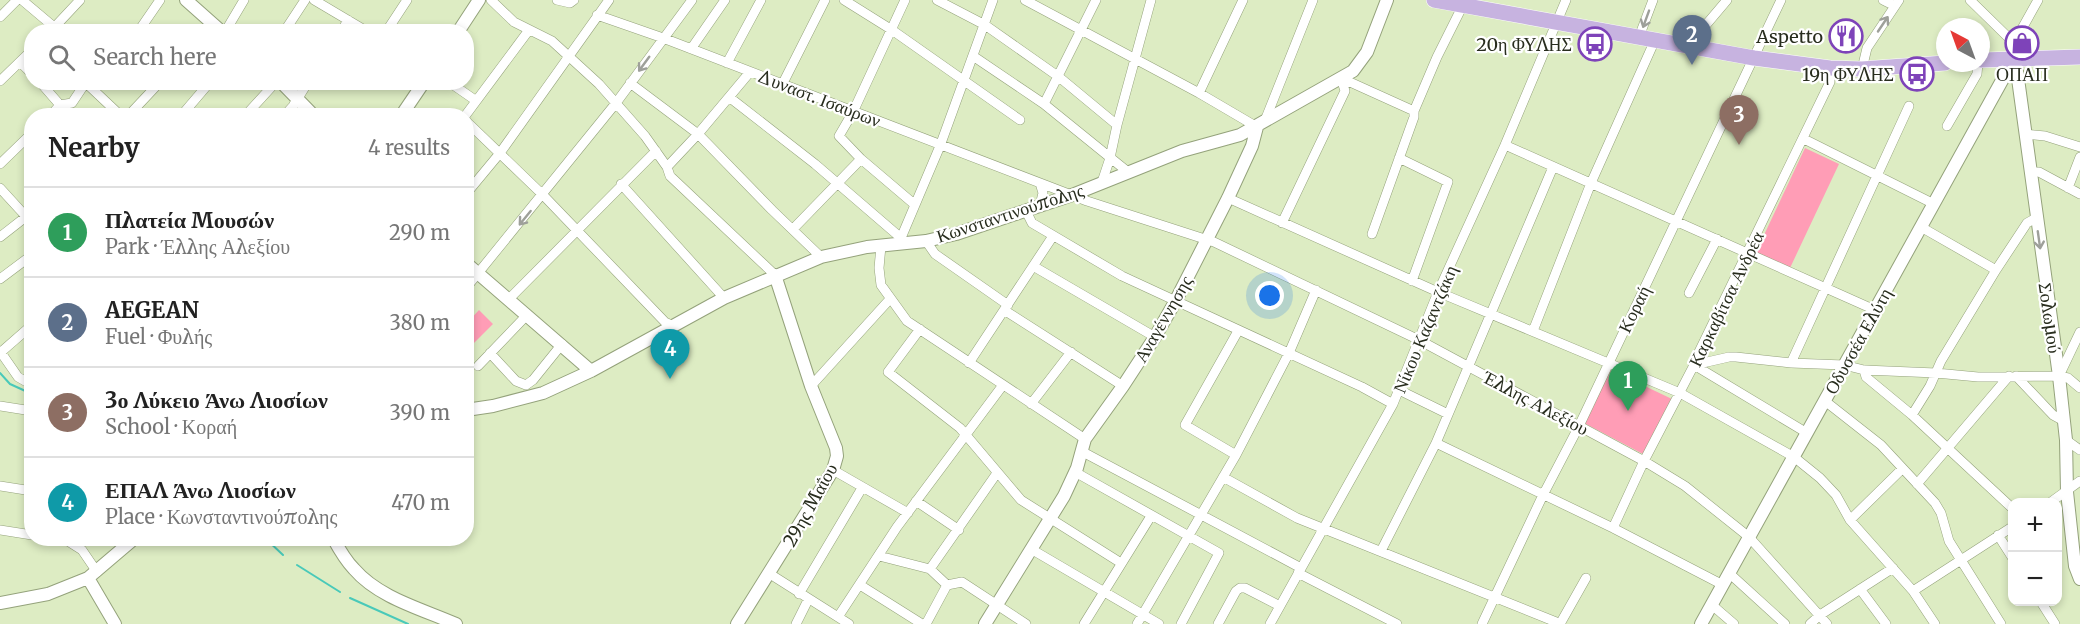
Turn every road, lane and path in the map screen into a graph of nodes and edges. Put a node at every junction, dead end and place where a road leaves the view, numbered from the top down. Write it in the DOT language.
graph roads {
  1 [pos="17,0"];
  2 [pos="22,0"];
  3 [pos="80,0"];
  4 [pos="160,0"];
  5 [pos="186,0"];
  6 [pos="244,0"];
  7 [pos="305,0"];
  8 [pos="406,0"];
  9 [pos="479,0"];
  10 [pos="490,0"];
  11 [pos="557,0"];
  12 [pos="609,0"];
  13 [pos="692,0"];
  14 [pos="725,0"];
  15 [pos="762,0"];
  16 [pos="825,0"];
  17 [pos="844,0"];
  18 [pos="905,0"];
  19 [pos="937,0"];
  20 [pos="993,0"];
  21 [pos="1026,0"];
  22 [pos="1095,0"];
  23 [pos="1151,0"];
  24 [pos="1243,0"];
  25 [pos="1313,0"];
  26 [pos="1387,0"];
  27 [pos="1434,0"];
  28 [pos="1566,0"];
  29 [pos="1653,0"];
  30 [pos="1727,0"];
  31 [pos="1781,0"];
  32 [pos="1883,0"];
  33 [pos="1970,0"];
  34 [pos="2038,0"];
  35 [pos="321,2"];
  36 [pos="572,2"];
  37 [pos="1458,3"];
  38 [pos="1897,3"];
  39 [pos="1493,5"];
  40 [pos="597,15"];
  41 [pos="0,17"];
  42 [pos="348,20"];
  43 [pos="1555,22"];
  44 [pos="47,24"];
  45 [pos="57,24"];
  46 [pos="144,24"];
  47 [pos="212,24"];
  48 [pos="223,24"];
  49 [pos="289,24"];
  50 [pos="346,24"];
  51 [pos="355,24"];
  52 [pos="391,24"];
  53 [pos="463,24"];
  54 [pos="985,25"];
  55 [pos="1081,29"];
  56 [pos="529,30"];
  57 [pos="892,30"];
  58 [pos="663,38"];
  59 [pos="1639,38"];
  60 [pos="1655,40"];
  61 [pos="1697,48"];
  62 [pos="691,49"];
  63 [pos="2014,50"];
  64 [pos="568,55"];
  65 [pos="973,56"];
  66 [pos="2080,57"];
  67 [pos="24,58"];
  68 [pos="1754,58"];
  69 [pos="1990,58"];
  70 [pos="1136,59"];
  71 [pos="20,62"];
  72 [pos="727,63"];
  73 [pos="1936,64"];
  74 [pos="24,66"];
  75 [pos="1830,68"];
  76 [pos="1862,69"];
  77 [pos="750,72"];
  78 [pos="1978,72"];
  79 [pos="1059,77"];
  80 [pos="1341,78"];
  81 [pos="964,80"];
  82 [pos="0,81"];
  83 [pos="630,83"];
  84 [pos="782,85"];
  85 [pos="47,90"];
  86 [pos="81,90"];
  87 [pos="93,90"];
  88 [pos="152,90"];
  89 [pos="203,90"];
  90 [pos="269,90"];
  91 [pos="290,90"];
  92 [pos="303,90"];
  93 [pos="419,90"];
  94 [pos="461,90"];
  95 [pos="1199,93"];
  96 [pos="729,97"];
  97 [pos="298,98"];
  98 [pos="475,100"];
  99 [pos="616,103"];
  100 [pos="1044,104"];
  101 [pos="60,105"];
  102 [pos="1271,105"];
  103 [pos="1909,106"];
  104 [pos="57,108"];
  105 [pos="113,108"];
  106 [pos="136,108"];
  107 [pos="188,108"];
  108 [pos="252,108"];
  109 [pos="290,108"];
  110 [pos="307,108"];
  111 [pos="406,108"];
  112 [pos="470,108"];
  113 [pos="1414,111"];
  114 [pos="853,112"];
  115 [pos="1282,112"];
  116 [pos="1020,120"];
  117 [pos="1117,125"];
  118 [pos="1947,126"];
  119 [pos="1257,127"];
  120 [pos="474,129"];
  121 [pos="698,134"];
  122 [pos="2025,134"];
  123 [pos="1804,139"];
  124 [pos="24,141"];
  125 [pos="1505,145"];
  126 [pos="940,146"];
  127 [pos="2080,147"];
  128 [pos="656,151"];
  129 [pos="500,153"];
  130 [pos="1399,158"];
  131 [pos="2080,158"];
  132 [pos="861,159"];
  133 [pos="1110,159"];
  134 [pos="0,164"];
  135 [pos="666,167"];
  136 [pos="1552,167"];
  137 [pos="1128,172"];
  138 [pos="2030,172"];
  139 [pos="1878,176"];
  140 [pos="1102,182"];
  141 [pos="1040,183"];
  142 [pos="1591,183"];
  143 [pos="474,184"];
  144 [pos="621,184"];
  145 [pos="837,184"];
  146 [pos="0,188"];
  147 [pos="2068,188"];
  148 [pos="2080,194"];
  149 [pos="543,195"];
  150 [pos="1072,195"];
  151 [pos="1228,198"];
  152 [pos="914,204"];
  153 [pos="1934,204"];
  154 [pos="1040,205"];
  155 [pos="24,211"];
  156 [pos="1026,211"];
  157 [pos="2036,218"];
  158 [pos="24,221"];
  159 [pos="1677,221"];
  160 [pos="1282,223"];
  161 [pos="1921,227"];
  162 [pos="794,229"];
  163 [pos="577,231"];
  164 [pos="1372,234"];
  165 [pos="1053,236"];
  166 [pos="0,237"];
  167 [pos="1206,239"];
  168 [pos="1717,240"];
  169 [pos="901,241"];
  170 [pos="926,241"];
  171 [pos="881,246"];
  172 [pos="1748,253"];
  173 [pos="821,256"];
  174 [pos="24,261"];
  175 [pos="1033,266"];
  176 [pos="474,270"];
  177 [pos="1996,270"];
  178 [pos="479,274"];
  179 [pos="775,275"];
  180 [pos="0,279"];
  181 [pos="474,279"];
  182 [pos="1412,281"];
  183 [pos="1825,288"];
  184 [pos="1316,290"];
  185 [pos="1438,292"];
  186 [pos="1689,293"];
  187 [pos="724,298"];
  188 [pos="508,299"];
  189 [pos="890,299"];
  190 [pos="1175,302"];
  191 [pos="1006,307"];
  192 [pos="1875,310"];
  193 [pos="1489,314"];
  194 [pos="527,315"];
  195 [pos="674,326"];
  196 [pos="920,329"];
  197 [pos="1238,331"];
  198 [pos="1533,331"];
  199 [pos="24,332"];
  200 [pos="2079,336"];
  201 [pos="1155,337"];
  202 [pos="1419,340"];
  203 [pos="562,344"];
  204 [pos="0,351"];
  205 [pos="1071,352"];
  206 [pos="490,353"];
  207 [pos="1289,353"];
  208 [pos="1609,362"];
  209 [pos="969,363"];
  210 [pos="1791,363"];
  211 [pos="1694,365"];
  212 [pos="478,366"];
  213 [pos="1468,366"];
  214 [pos="1844,366"];
  215 [pos="1864,370"];
  216 [pos="591,371"];
  217 [pos="1936,373"];
  218 [pos="2013,376"];
  219 [pos="2059,376"];
  220 [pos="24,380"];
  221 [pos="1003,385"];
  222 [pos="811,386"];
  223 [pos="1123,386"];
  224 [pos="2080,388"];
  225 [pos="1400,390"];
  226 [pos="1680,393"];
  227 [pos="1825,401"];
  228 [pos="1031,404"];
  229 [pos="1393,404"];
  230 [pos="0,406"];
  231 [pos="474,409"];
  232 [pos="24,410"];
  233 [pos="1448,414"];
  234 [pos="1912,416"];
  235 [pos="2064,421"];
  236 [pos="1579,426"];
  237 [pos="1807,433"];
  238 [pos="966,435"];
  239 [pos="2066,440"];
  240 [pos="1436,443"];
  241 [pos="1083,445"];
  242 [pos="1948,449"];
  243 [pos="2080,450"];
  244 [pos="1236,455"];
  245 [pos="1794,457"];
  246 [pos="1644,461"];
  247 [pos="1902,469"];
  248 [pos="833,471"];
  249 [pos="1075,472"];
  250 [pos="997,473"];
  251 [pos="1223,477"];
  252 [pos="2080,481"];
  253 [pos="1917,484"];
  254 [pos="0,486"];
  255 [pos="862,488"];
  256 [pos="24,490"];
  257 [pos="2067,492"];
  258 [pos="1543,495"];
  259 [pos="2057,498"];
  260 [pos="916,501"];
  261 [pos="2008,503"];
  262 [pos="908,513"];
  263 [pos="1202,514"];
  264 [pos="1151,516"];
  265 [pos="1050,517"];
  266 [pos="1850,520"];
  267 [pos="1322,528"];
  268 [pos="1613,528"];
  269 [pos="0,530"];
  270 [pos="958,530"];
  271 [pos="2008,530"];
  272 [pos="24,534"];
  273 [pos="1998,535"];
  274 [pos="1188,536"];
  275 [pos="1749,537"];
  276 [pos="76,546"];
  277 [pos="126,546"];
  278 [pos="338,546"];
  279 [pos="1031,549"];
  280 [pos="1381,551"];
  281 [pos="2010,552"];
  282 [pos="879,556"];
  283 [pos="1960,561"];
  284 [pos="1121,563"];
  285 [pos="1893,568"];
  286 [pos="930,569"];
  287 [pos="1299,570"];
  288 [pos="770,574"];
  289 [pos="93,575"];
  290 [pos="1586,578"];
  291 [pos="1726,579"];
  292 [pos="2080,579"];
  293 [pos="861,585"];
  294 [pos="947,585"];
  295 [pos="1860,589"];
  296 [pos="1104,591"];
  297 [pos="1913,591"];
  298 [pos="799,594"];
  299 [pos="1494,597"];
  300 [pos="808,600"];
  301 [pos="0,603"];
  302 [pos="997,604"];
  303 [pos="1712,605"];
  304 [pos="1280,606"];
  305 [pos="2044,606"];
  306 [pos="1820,615"];
  307 [pos="838,617"];
  308 [pos="1140,620"];
  309 [pos="115,624"];
  310 [pos="456,624"];
  311 [pos="737,624"];
  312 [pos="796,624"];
  313 [pos="849,624"];
  314 [pos="924,624"];
  315 [pos="985,624"];
  316 [pos="1026,624"];
  317 [pos="1084,624"];
  318 [pos="1159,624"];
  319 [pos="1181,624"];
  320 [pos="1218,624"];
  321 [pos="1270,624"];
  322 [pos="1397,624"];
  323 [pos="1482,624"];
  324 [pos="1560,624"];
  325 [pos="1701,624"];
  326 [pos="1734,624"];
  327 [pos="1785,624"];
  328 [pos="1810,624"];
  329 [pos="1827,624"];
  330 [pos="1886,624"];
  331 [pos="1935,624"];
  332 [pos="2001,624"];
  333 [pos="2055,624"];
  1 -- 41 [label="street"];
  2 -- 44 [label="street"];
  3 -- 45 [label="street"];
  4 -- 46 [label="street"];
  5 -- 47 [label="street"];
  6 -- 48 [label="street"];
  7 -- 49 [label="street"];
  8 -- 52 [label="street"];
  9 -- 53 [label="street"];
  10 -- 56 [label="street"];
  11 -- 36 [label="street"];
  12 -- 40 [label="street"];
  13 -- 58 [label="street"];
  14 -- 62 [label="street"];
  15 -- 72 [label="street"];
  16 -- 84 [label="street"];
  17 -- 57 [label="street"];
  18 -- 57 [label="street"];
  19 -- 54 [label="street"];
  20 -- 54 [label="street"];
  21 -- 55 [label="street"];
  22 -- 55 [label="street"];
  23 -- 70 [label="street"];
  24 -- 95 [label="street"];
  25 -- 102 [label="street, Αναγέννησης"];
  26 -- 80 [label="street, Κωνσταντινούπολης"];
  27 -- 37 [label="main road"];
  28 -- 43 [label="street, Νίκου Καζαντζάκη"];
  29 -- 59 [label="street, one-way"];
  30 -- 61 [label="street"];
  31 -- 68 [label="street, Κοραή"];
  32 -- 38 [label="street"];
  33 -- 63 [label="street"];
  34 -- 63 [label="street"];
  35 -- 42 [label="street"];
  37 -- 39 [label="main road"];
  37 -- 113 [label="street"];
  76 -- 38 [label="street, one-way"];
  39 -- 43 [label="main road"];
  40 -- 58 [label="street, Δυναστ. Ισαύρων"];
  40 -- 64 [label="street"];
  42 -- 50 [label="street"];
  42 -- 51 [label="street"];
  43 -- 59 [label="main road"];
  43 -- 125 [label="street, Νίκου Καζαντζάκη"];
  54 -- 65 [label="street"];
  54 -- 79 [label="street"];
  55 -- 70 [label="street"];
  55 -- 79 [label="street"];
  56 -- 64 [label="street"];
  56 -- 98 [label="street"];
  57 -- 81 [label="street"];
  57 -- 114 [label="street"];
  58 -- 62 [label="street, Δυναστ. Ισαύρων"];
  58 -- 83 [label="street, one-way"];
  59 -- 60 [label="main road"];
  60 -- 61 [label="main road"];
  60 -- 142 [label="street"];
  61 -- 68 [label="main road"];
  62 -- 72 [label="street, Δυναστ. Ισαύρων"];
  63 -- 66 [label="main road"];
  63 -- 69 [label="main road"];
  63 -- 122 [label="street, Σολωμού"];
  63 -- 153 [label="street, Οδυσσέα Ελύτη"];
  64 -- 99 [label="street"];
  64 -- 129 [label="street"];
  65 -- 81 [label="street"];
  65 -- 100 [label="street"];
  67 -- 71 [label="street"];
  68 -- 75 [label="main road"];
  68 -- 159 [label="street, Κοραή"];
  70 -- 95 [label="street"];
  70 -- 117 [label="street"];
  71 -- 74 [label="street"];
  71 -- 82 [label="street"];
  72 -- 77 [label="street, Δυναστ. Ισαύρων"];
  73 -- 76 [label="main road"];
  75 -- 76 [label="main road"];
  75 -- 123 [label="street, Καρκαβίτσα Ανδρέα"];
  77 -- 84 [label="street, Δυναστ. Ισαύρων"];
  77 -- 96 [label="street"];
  78 -- 118 [label="street"];
  79 -- 100 [label="street"];
  79 -- 117 [label="street"];
  80 -- 113 [label="street"];
  80 -- 115 [label="street, Κωνσταντινούπολης"];
  80 -- 160 [label="street"];
  81 -- 116 [label="street"];
  81 -- 126 [label="street"];
  83 -- 99 [label="street"];
  83 -- 121 [label="street"];
  84 -- 114 [label="street, Δυναστ. Ισαύρων"];
  85 -- 101 [label="street"];
  86 -- 101 [label="street"];
  87 -- 105 [label="street"];
  88 -- 106 [label="street"];
  89 -- 107 [label="street"];
  90 -- 108 [label="street"];
  91 -- 97 [label="street"];
  92 -- 97 [label="street"];
  93 -- 111 [label="street"];
  94 -- 98 [label="street"];
  95 -- 119 [label="street"];
  96 -- 121 [label="street"];
  96 -- 145 [label="street"];
  97 -- 109 [label="street"];
  97 -- 110 [label="street"];
  98 -- 112 [label="street"];
  99 -- 128 [label="street"];
  99 -- 149 [label="street"];
  100 -- 133 [label="street"];
  101 -- 104 [label="street"];
  102 -- 115 [label="street"];
  102 -- 119 [label="street, Αναγέννησης"];
  103 -- 139 [label="street"];
  113 -- 130 [label="street"];
  114 -- 126 [label="street, Δυναστ. Ισαύρων"];
  114 -- 132 [label="street"];
  115 -- 119 [label="street, Κωνσταντινούπολης"];
  117 -- 133 [label="street"];
  119 -- 137 [label="street, Κωνσταντινούπολης"];
  119 -- 151 [label="street, Αναγέννησης"];
  120 -- 129 [label="street"];
  121 -- 135 [label="street"];
  121 -- 162 [label="street"];
  122 -- 127 [label="street"];
  122 -- 138 [label="street, Σολωμού"];
  123 -- 139 [label="street"];
  123 -- 172 [label="street, Καρκαβίτσα Ανδρέα"];
  124 -- 134 [label="street"];
  125 -- 136 [label="street"];
  125 -- 185 [label="street, Νίκου Καζαντζάκη"];
  126 -- 141 [label="street, Δυναστ. Ισαύρων"];
  126 -- 152 [label="street"];
  128 -- 135 [label="street"];
  128 -- 144 [label="street"];
  129 -- 143 [label="street"];
  129 -- 149 [label="street"];
  130 -- 164 [label="street"];
  130 -- 182 [label="street"];
  131 -- 147 [label="street"];
  132 -- 145 [label="street"];
  132 -- 152 [label="street"];
  133 -- 137 [label="street"];
  133 -- 140 [label="street"];
  135 -- 179 [label="street"];
  136 -- 142 [label="street"];
  136 -- 193 [label="street"];
  137 -- 140 [label="street, Κωνσταντινούπολης"];
  138 -- 147 [label="street"];
  138 -- 157 [label="street, Σολωμού"];
  139 -- 153 [label="street"];
  139 -- 183 [label="street"];
  140 -- 150 [label="street, Κωνσταντινούπολης"];
  141 -- 150 [label="street, Δυναστ. Ισαύρων"];
  141 -- 154 [label="street"];
  142 -- 159 [label="street"];
  142 -- 198 [label="street"];
  144 -- 163 [label="street"];
  144 -- 187 [label="street"];
  145 -- 162 [label="street"];
  145 -- 169 [label="street"];
  146 -- 155 [label="street"];
  147 -- 148 [label="street"];
  149 -- 163 [label="street"];
  149 -- 178 [label="street, one-way"];
  150 -- 154 [label="street, Κωνσταντινούπολης"];
  150 -- 167 [label="street, Δυναστ. Ισαύρων"];
  151 -- 160 [label="street"];
  151 -- 167 [label="street, Αναγέννησης"];
  152 -- 169 [label="street"];
  153 -- 161 [label="street, Οδυσσέα Ελύτη"];
  154 -- 156 [label="street, Κωνσταντινούπολης"];
  156 -- 165 [label="street"];
  156 -- 170 [label="street, Κωνσταντινούπολης"];
  157 -- 177 [label="street"];
  157 -- 219 [label="street, Σολωμού, one-way"];
  158 -- 166 [label="street"];
  159 -- 168 [label="street"];
  159 -- 208 [label="street, Κοραή"];
  160 -- 182 [label="street"];
  161 -- 177 [label="street"];
  161 -- 192 [label="street, Οδυσσέα Ελύτη"];
  162 -- 173 [label="street"];
  163 -- 188 [label="street"];
  163 -- 195 [label="street"];
  165 -- 175 [label="street"];
  165 -- 190 [label="street"];
  167 -- 184 [label="street, Έλλης Αλεξίου"];
  167 -- 190 [label="street, Αναγέννησης"];
  168 -- 172 [label="street"];
  168 -- 186 [label="street"];
  169 -- 170 [label="street, Κωνσταντινούπολης"];
  169 -- 171 [label="street, Κωνσταντινούπολης"];
  170 -- 191 [label="street"];
  171 -- 173 [label="street, Κωνσταντινούπολης"];
  171 -- 189 [label="street"];
  172 -- 183 [label="street"];
  172 -- 211 [label="street, Καρκαβίτσα Ανδρέα"];
  173 -- 179 [label="street, Κωνσταντινούπολης"];
  174 -- 180 [label="street"];
  175 -- 191 [label="street"];
  175 -- 201 [label="street"];
  176 -- 178 [label="street"];
  177 -- 217 [label="street"];
  178 -- 181 [label="street"];
  178 -- 188 [label="street"];
  179 -- 187 [label="street, Κωνσταντινούπολης"];
  179 -- 222 [label="street, 29ης Μαΐου"];
  182 -- 185 [label="street"];
  183 -- 192 [label="street"];
  183 -- 210 [label="street"];
  184 -- 202 [label="street, Έλλης Αλεξίου"];
  184 -- 207 [label="street"];
  185 -- 193 [label="street"];
  185 -- 202 [label="street, Νίκου Καζαντζάκη"];
  187 -- 195 [label="street, Κωνσταντινούπολης"];
  188 -- 194 [label="street"];
  189 -- 196 [label="street"];
  189 -- 222 [label="street"];
  190 -- 197 [label="street"];
  190 -- 201 [label="street, Αναγέννησης"];
  191 -- 205 [label="street"];
  191 -- 209 [label="street"];
  192 -- 214 [label="street, Οδυσσέα Ελύτη"];
  193 -- 198 [label="street"];
  193 -- 213 [label="street"];
  194 -- 203 [label="street"];
  194 -- 206 [label="street"];
  195 -- 216 [label="street, Κωνσταντινούπολης"];
  196 -- 209 [label="street"];
  196 -- 238 [label="street"];
  197 -- 207 [label="street"];
  197 -- 244 [label="street"];
  198 -- 208 [label="street"];
  199 -- 204 [label="street"];
  200 -- 219 [label="street"];
  201 -- 223 [label="street, Αναγέννησης"];
  202 -- 213 [label="street, Έλλης Αλεξίου"];
  202 -- 225 [label="street, Νίκου Καζαντζάκη"];
  203 -- 206 [label="street"];
  203 -- 216 [label="street"];
  204 -- 220 [label="street"];
  205 -- 223 [label="street"];
  205 -- 228 [label="street"];
  206 -- 212 [label="street"];
  207 -- 229 [label="street"];
  207 -- 244 [label="street"];
  208 -- 226 [label="street"];
  208 -- 236 [label="street, Κοραή"];
  209 -- 221 [label="street"];
  210 -- 211 [label="street"];
  210 -- 214 [label="street"];
  211 -- 226 [label="street, Καρκαβίτσα Ανδρέα"];
  211 -- 237 [label="street"];
  213 -- 233 [label="street"];
  213 -- 236 [label="street, Έλλης Αλεξίου"];
  214 -- 215 [label="street"];
  214 -- 227 [label="street, Οδυσσέα Ελύτη"];
  215 -- 217 [label="street"];
  215 -- 234 [label="street"];
  216 -- 231 [label="street, Κωνσταντινούπολης"];
  217 -- 218 [label="street"];
  217 -- 234 [label="street"];
  218 -- 219 [label="street"];
  218 -- 235 [label="street"];
  218 -- 242 [label="street"];
  219 -- 224 [label="street"];
  219 -- 235 [label="street, Σολωμού"];
  221 -- 228 [label="street"];
  221 -- 238 [label="street"];
  222 -- 248 [label="street, 29ης Μαΐου"];
  223 -- 241 [label="street, Αναγέννησης"];
  225 -- 229 [label="street, Νίκου Καζαντζάκη"];
  225 -- 233 [label="street"];
  226 -- 245 [label="street"];
  226 -- 246 [label="street, Καρκαβίτσα Ανδρέα"];
  227 -- 237 [label="street, Οδυσσέα Ελύτη"];
  227 -- 247 [label="street"];
  228 -- 241 [label="street"];
  229 -- 267 [label="street, Νίκου Καζαντζάκη"];
  230 -- 232 [label="street"];
  233 -- 240 [label="street"];
  234 -- 242 [label="street"];
  235 -- 239 [label="street, Σολωμού"];
  236 -- 246 [label="street, Έλλης Αλεξίου"];
  236 -- 258 [label="street, Κοραή"];
  237 -- 245 [label="street, Οδυσσέα Ελύτη"];
  238 -- 250 [label="street"];
  238 -- 260 [label="street"];
  239 -- 243 [label="street"];
  239 -- 257 [label="street, Σολωμού"];
  240 -- 258 [label="street"];
  240 -- 280 [label="street"];
  241 -- 249 [label="street, Αναγέννησης"];
  241 -- 263 [label="street"];
  242 -- 253 [label="street"];
  242 -- 261 [label="street"];
  244 -- 251 [label="street"];
  245 -- 266 [label="street"];
  245 -- 275 [label="street, Οδυσσέα Ελύτη"];
  246 -- 268 [label="street, Καρκαβίτσα Ανδρέα"];
  246 -- 275 [label="street, Έλλης Αλεξίου"];
  247 -- 253 [label="street"];
  247 -- 266 [label="street"];
  248 -- 255 [label="street"];
  248 -- 288 [label="street, 29ης Μαΐου"];
  249 -- 264 [label="street"];
  249 -- 265 [label="street, Αναγέννησης"];
  250 -- 265 [label="street"];
  250 -- 270 [label="street"];
  251 -- 263 [label="street"];
  251 -- 267 [label="street"];
  252 -- 257 [label="street"];
  253 -- 283 [label="street"];
  254 -- 256 [label="street"];
  255 -- 262 [label="street"];
  255 -- 298 [label="street"];
  257 -- 259 [label="street"];
  257 -- 292 [label="street, Σολωμού"];
  258 -- 268 [label="street"];
  258 -- 299 [label="street, Κοραή"];
  260 -- 262 [label="street"];
  260 -- 270 [label="street"];
  262 -- 282 [label="street"];
  263 -- 274 [label="street"];
  263 -- 287 [label="street"];
  264 -- 274 [label="street"];
  264 -- 284 [label="street"];
  265 -- 279 [label="street, Αναγέννησης"];
  265 -- 284 [label="street"];
  266 -- 285 [label="street"];
  267 -- 280 [label="street"];
  267 -- 287 [label="street, Νίκου Καζαντζάκη"];
  268 -- 291 [label="street"];
  269 -- 272 [label="street"];
  270 -- 286 [label="street"];
  271 -- 273 [label="street"];
  273 -- 281 [label="street"];
  273 -- 283 [label="street"];
  274 -- 308 [label="street"];
  274 -- 319 [label="street"];
  275 -- 291 [label="street, Οδυσσέα Ελύτη"];
  275 -- 306 [label="street, Έλλης Αλεξίου"];
  276 -- 289 [label="street"];
  277 -- 289 [label="street"];
  278 -- 310 [label="street"];
  279 -- 296 [label="street"];
  279 -- 302 [label="street, Αναγέννησης"];
  280 -- 299 [label="street"];
  282 -- 286 [label="street"];
  282 -- 293 [label="street"];
  283 -- 297 [label="street"];
  283 -- 332 [label="street"];
  284 -- 296 [label="street"];
  285 -- 295 [label="street"];
  285 -- 297 [label="street"];
  286 -- 294 [label="street"];
  287 -- 304 [label="street, Νίκου Καζαντζάκη"];
  287 -- 322 [label="street"];
  288 -- 298 [label="street"];
  288 -- 311 [label="street, 29ης Μαΐου"];
  289 -- 301 [label="street"];
  289 -- 309 [label="street"];
  290 -- 324 [label="street"];
  291 -- 303 [label="street, Οδυσσέα Ελύτη"];
  291 -- 327 [label="street"];
  293 -- 307 [label="street"];
  293 -- 314 [label="street"];
  294 -- 302 [label="street"];
  294 -- 314 [label="street"];
  295 -- 306 [label="street"];
  295 -- 330 [label="street"];
  296 -- 308 [label="street"];
  296 -- 317 [label="street"];
  297 -- 331 [label="street"];
  298 -- 300 [label="street"];
  299 -- 323 [label="street, Κοραή"];
  299 -- 324 [label="street"];
  300 -- 307 [label="street"];
  300 -- 312 [label="street"];
  302 -- 315 [label="street, Αναγέννησης"];
  302 -- 316 [label="street"];
  303 -- 325 [label="street, Οδυσσέα Ελύτη"];
  303 -- 326 [label="street"];
  304 -- 320 [label="street"];
  304 -- 321 [label="street, Νίκου Καζαντζάκη"];
  305 -- 333 [label="street"];
  306 -- 328 [label="street"];
  306 -- 329 [label="street, Έλλης Αλεξίου"];
  307 -- 313 [label="street"];
  308 -- 318 [label="street"];
}
